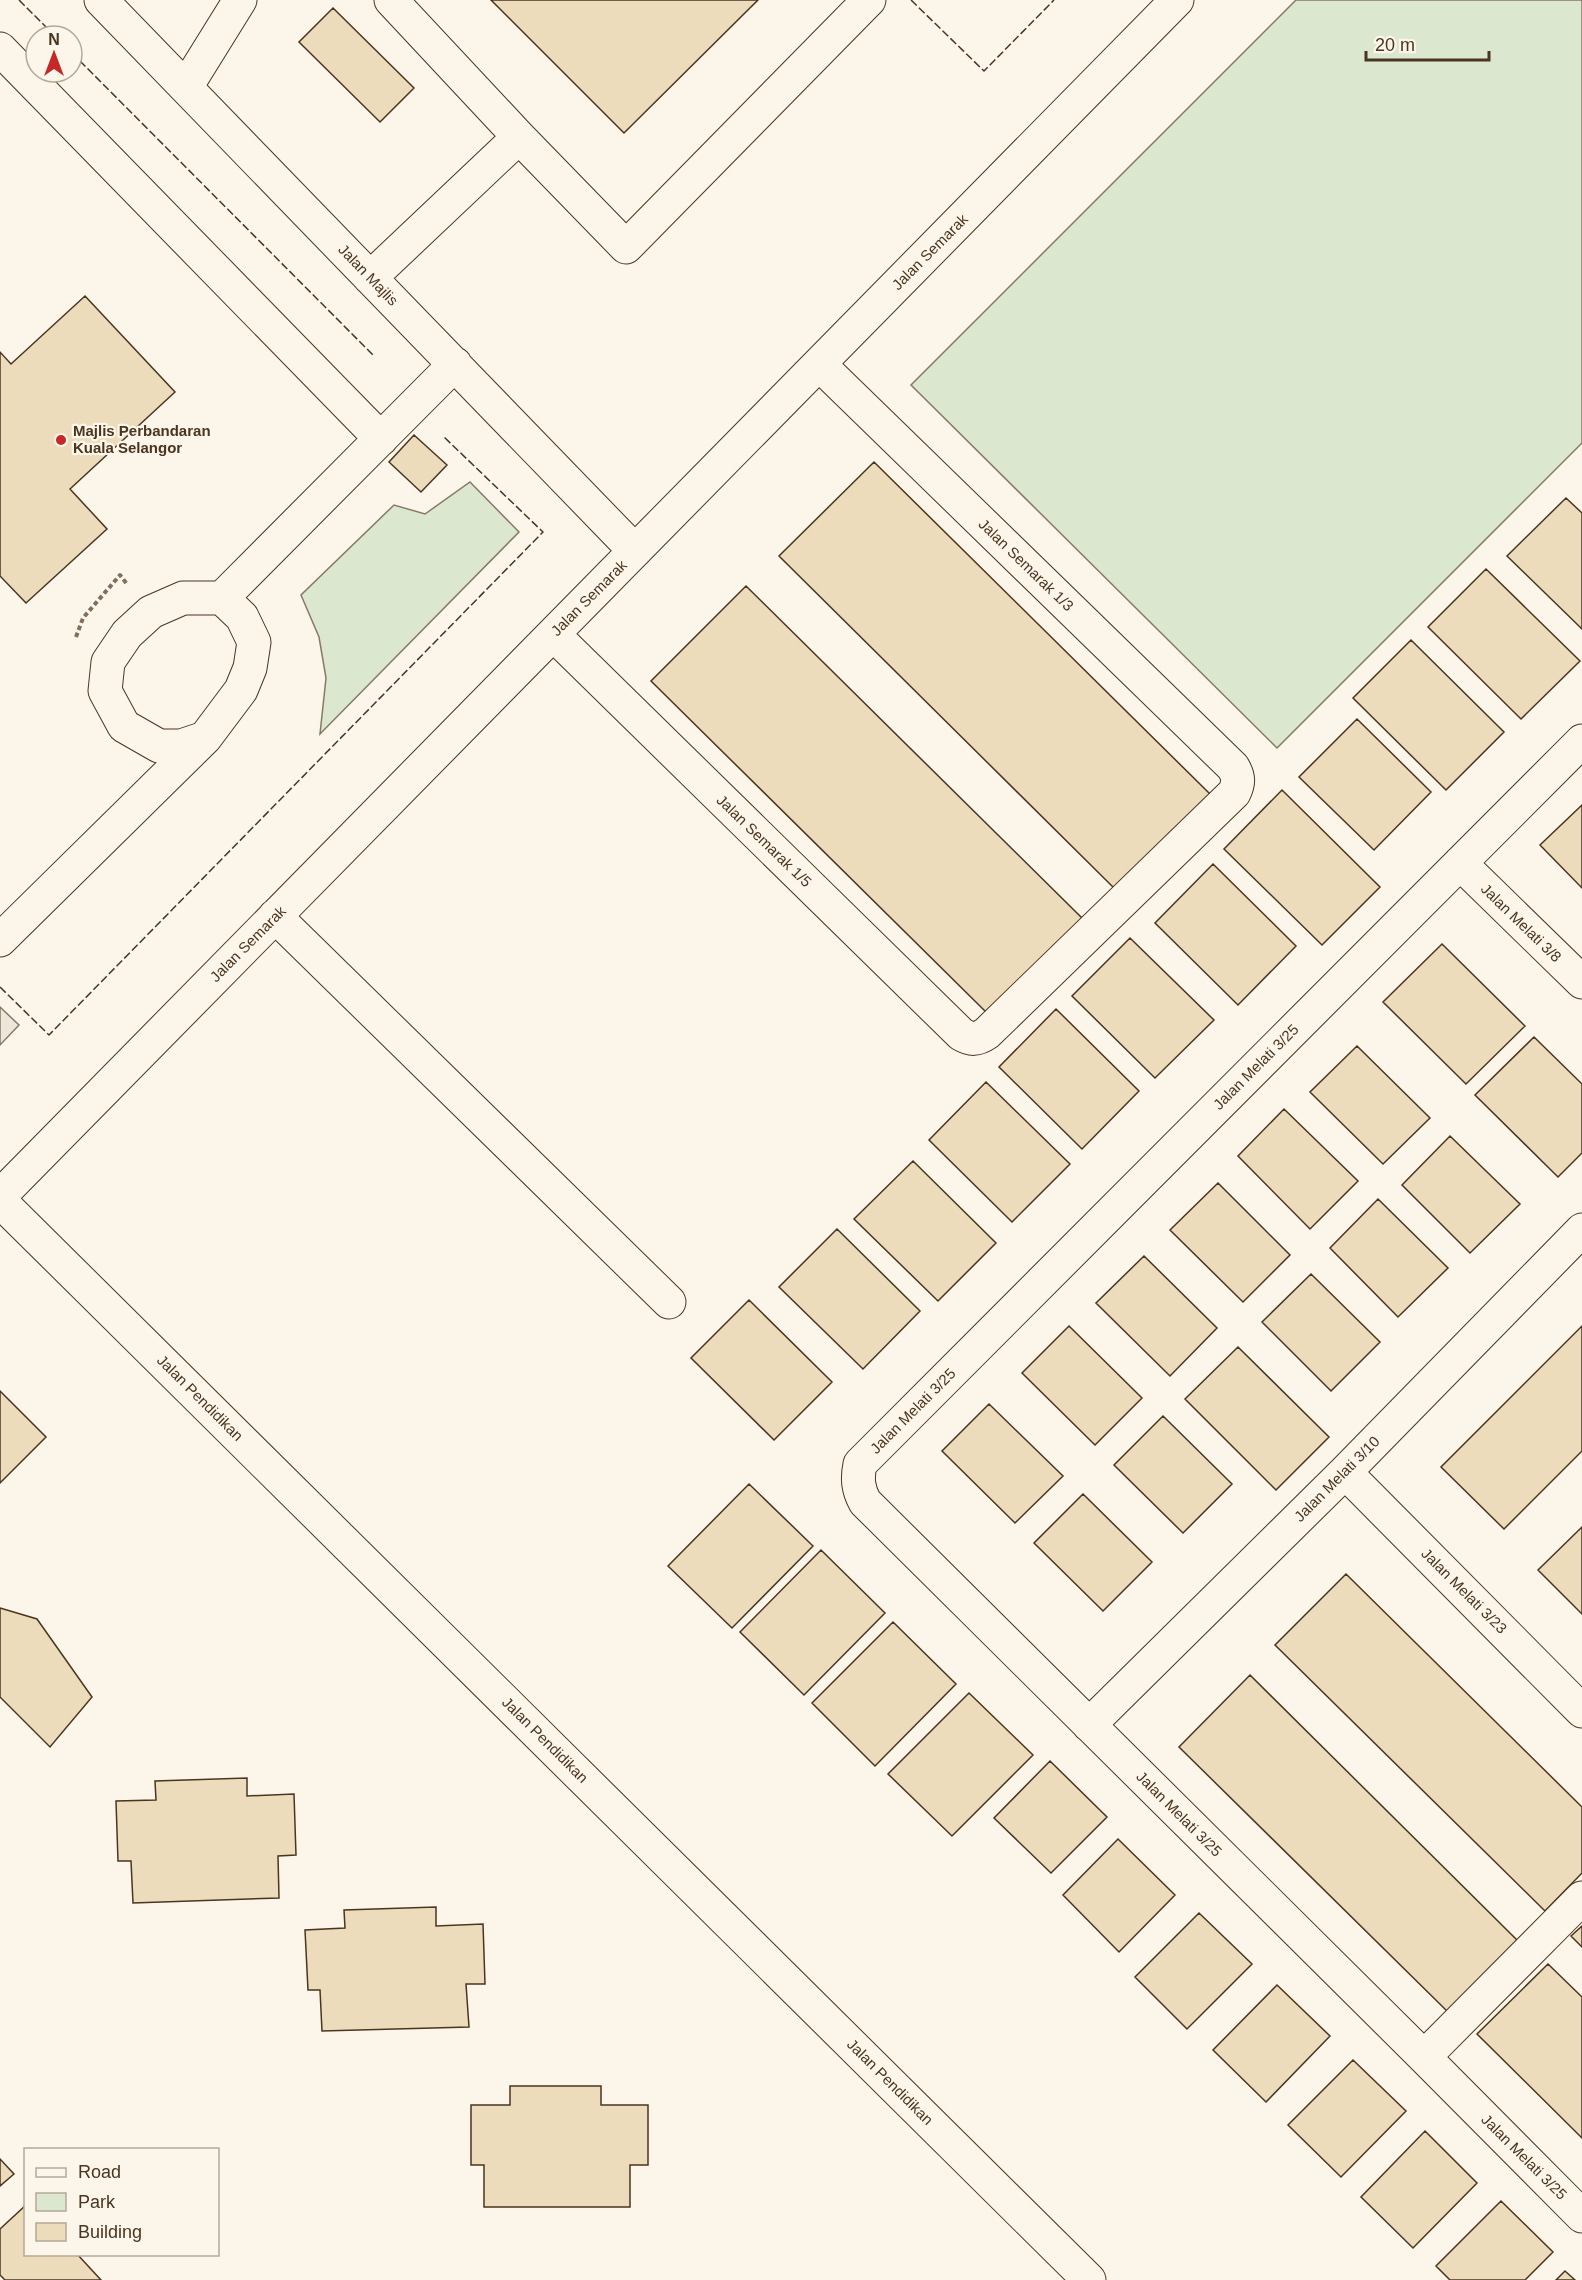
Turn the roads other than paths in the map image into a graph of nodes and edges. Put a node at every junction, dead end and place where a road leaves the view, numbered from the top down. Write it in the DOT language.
graph roads {
  1 [pos="101,0"];
  2 [pos="240,0"];
  3 [pos="391,0"];
  4 [pos="869,0"];
  5 [pos="1178,0"];
  6 [pos="0,49"];
  7 [pos="186,87"];
  8 [pos="519,137"];
  9 [pos="370,278"];
  10 [pos="455,364"];
  11 [pos="819,364"];
  12 [pos="381,439"];
  13 [pos="635,551"];
  14 [pos="222,598"];
  15 [pos="553,634"];
  16 [pos="205,738"];
  17 [pos="1582,741"];
  18 [pos="1460,863"];
  19 [pos="275,916"];
  20 [pos="0,940"];
  21 [pos="1582,982"];
  22 [pos="979,1039"];
  23 [pos="0,1196"];
  24 [pos="0,1201"];
  25 [pos="1582,1230"];
  26 [pos="669,1302"];
  27 [pos="1346,1472"];
  28 [pos="1582,1711"];
  29 [pos="1089,1725"];
  30 [pos="1582,1898"];
  31 [pos="1424,2057"];
  32 [pos="1582,2216"];
  33 [pos="1089,2280"];
  1 -- 7 [label="street, Jalan Majlis"];
  2 -- 7 [label="street"];
  3 -- 8 [label="street"];
  4 -- 8 [label="street"];
  5 -- 11 [label="street, Jalan Semarak"];
  6 -- 12 [label="street"];
  7 -- 9 [label="street, Jalan Majlis"];
  8 -- 9 [label="street"];
  9 -- 10 [label="street, Jalan Majlis"];
  10 -- 12 [label="street"];
  10 -- 13 [label="street, Jalan Majlis"];
  11 -- 13 [label="street, Jalan Semarak"];
  11 -- 22 [label="street, Jalan Semarak 1/3"];
  12 -- 14 [label="street"];
  13 -- 15 [label="street, Jalan Semarak"];
  14 -- 16 [label="street"];
  14 -- 16 [label="street"];
  15 -- 19 [label="street, Jalan Semarak"];
  15 -- 22 [label="street, Jalan Semarak 1/5"];
  16 -- 20 [label="street"];
  17 -- 18 [label="street, Jalan Melati 3/25"];
  18 -- 21 [label="street, Jalan Melati 3/8"];
  18 -- 29 [label="street, Jalan Melati 3/25"];
  19 -- 23 [label="street, Jalan Semarak"];
  19 -- 26 [label="street"];
  24 -- 33 [label="street, Jalan Pendidikan"];
  25 -- 27 [label="street, Jalan Melati 3/10"];
  27 -- 28 [label="street, Jalan Melati 3/23"];
  27 -- 29 [label="street, Jalan Melati 3/10"];
  29 -- 31 [label="street, Jalan Melati 3/25"];
  30 -- 31 [label="street"];
  31 -- 32 [label="street, Jalan Melati 3/25"];
}
